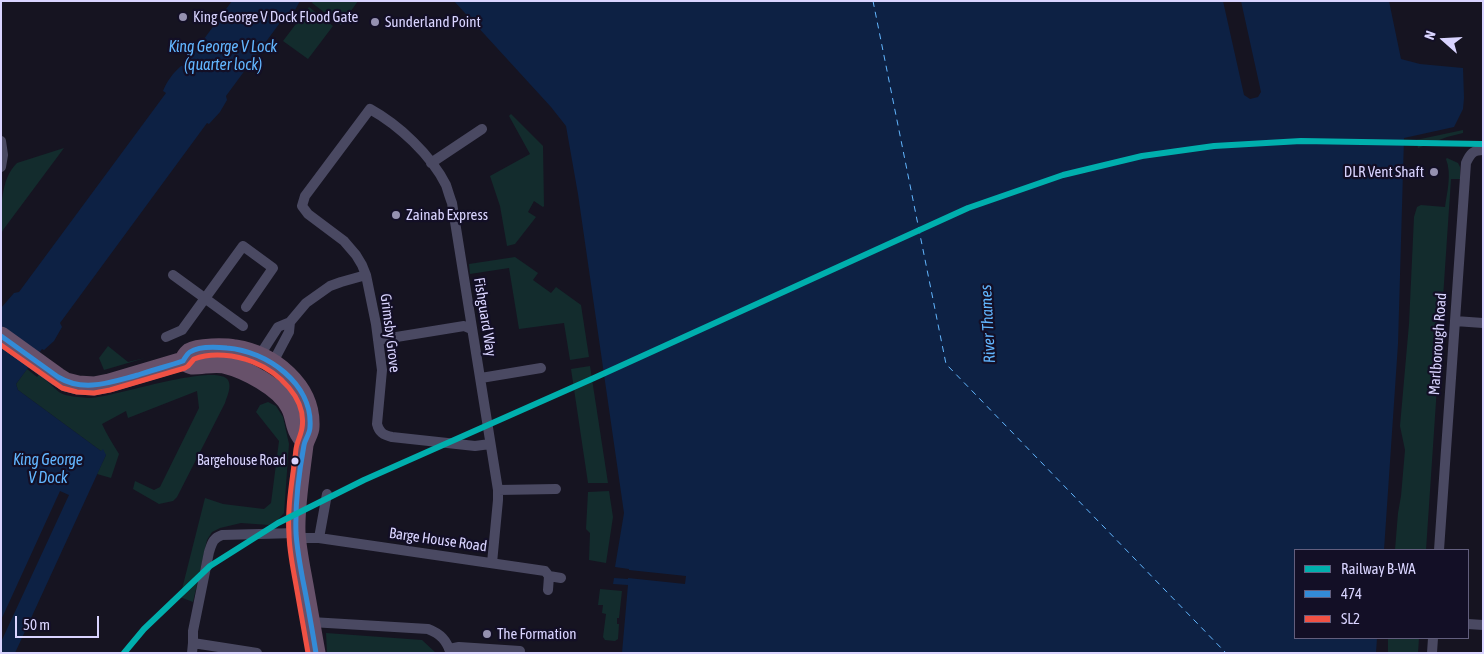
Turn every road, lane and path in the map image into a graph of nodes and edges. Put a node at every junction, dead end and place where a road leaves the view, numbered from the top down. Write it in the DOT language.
graph roads {
  1 [pos="482,129"];
  2 [pos="1,141"];
  3 [pos="1483,150"];
  4 [pos="431,163"];
  5 [pos="1,167"];
  6 [pos="172,274"];
  7 [pos="366,275"];
  8 [pos="205,298"];
  9 [pos="246,307"];
  10 [pos="1455,321"];
  11 [pos="290,322"];
  12 [pos="1483,323"];
  13 [pos="243,326"];
  14 [pos="472,329"];
  15 [pos="1,336"];
  16 [pos="166,337"];
  17 [pos="378,340"];
  18 [pos="266,359"];
  19 [pos="183,361"];
  20 [pos="541,368"];
  21 [pos="256,377"];
  22 [pos="480,378"];
  23 [pos="305,442"];
  24 [pos="490,444"];
  25 [pos="556,489"];
  26 [pos="498,490"];
  27 [pos="326,494"];
  28 [pos="296,536"];
  29 [pos="319,538"];
  30 [pos="1439,549"];
  31 [pos="492,563"];
  32 [pos="549,576"];
  33 [pos="561,578"];
  34 [pos="548,590"];
  35 [pos="311,622"];
  36 [pos="1469,624"];
  37 [pos="1483,625"];
  38 [pos="1433,639"];
  39 [pos="192,648"];
  40 [pos="450,651"];
  41 [pos="520,651"];
  42 [pos="257,653"];
  43 [pos="316,653"];
  44 [pos="1432,653"];
  1 -- 4 [label="street"];
  2 -- 5 [label="street"];
  3 -- 10 [label="street, Marlborough Road"];
  4 -- 7 [label="street, Fishguard Way"];
  4 -- 14 [label="street, Fishguard Way"];
  6 -- 8 [label="street"];
  7 -- 11 [label="street"];
  7 -- 17 [label="street, Grimsby Grove"];
  8 -- 9 [label="street"];
  8 -- 13 [label="street"];
  8 -- 16 [label="street"];
  10 -- 12 [label="street"];
  10 -- 30 [label="street, Marlborough Road"];
  11 -- 18 [label="street"];
  11 -- 18 [label="street"];
  14 -- 17 [label="street"];
  14 -- 22 [label="street, Fishguard Way"];
  15 -- 19 [label="highway"];
  17 -- 24 [label="street, Grimsby Grove"];
  18 -- 19 [label="highway"];
  18 -- 21 [label="street"];
  18 -- 21 [label="street"];
  18 -- 23 [label="highway"];
  19 -- 21 [label="highway"];
  20 -- 22 [label="street"];
  21 -- 23 [label="highway"];
  22 -- 24 [label="street, Fishguard Way"];
  23 -- 28 [label="highway"];
  24 -- 26 [label="street, Fishguard Way"];
  25 -- 26 [label="street"];
  26 -- 31 [label="street, Fishguard Way"];
  27 -- 29 [label="street"];
  28 -- 29 [label="street, Barge House Road"];
  28 -- 35 [label="highway"];
  28 -- 39 [label="street, Barge House Road"];
  29 -- 31 [label="street, Barge House Road"];
  31 -- 32 [label="street, Barge House Road"];
  32 -- 33 [label="street, Barge House Road"];
  32 -- 34 [label="street"];
  35 -- 40 [label="street"];
  35 -- 43 [label="highway"];
  36 -- 37 [label="street"];
  38 -- 44 [label="street"];
  39 -- 42 [label="street"];
  40 -- 41 [label="street"];
}
